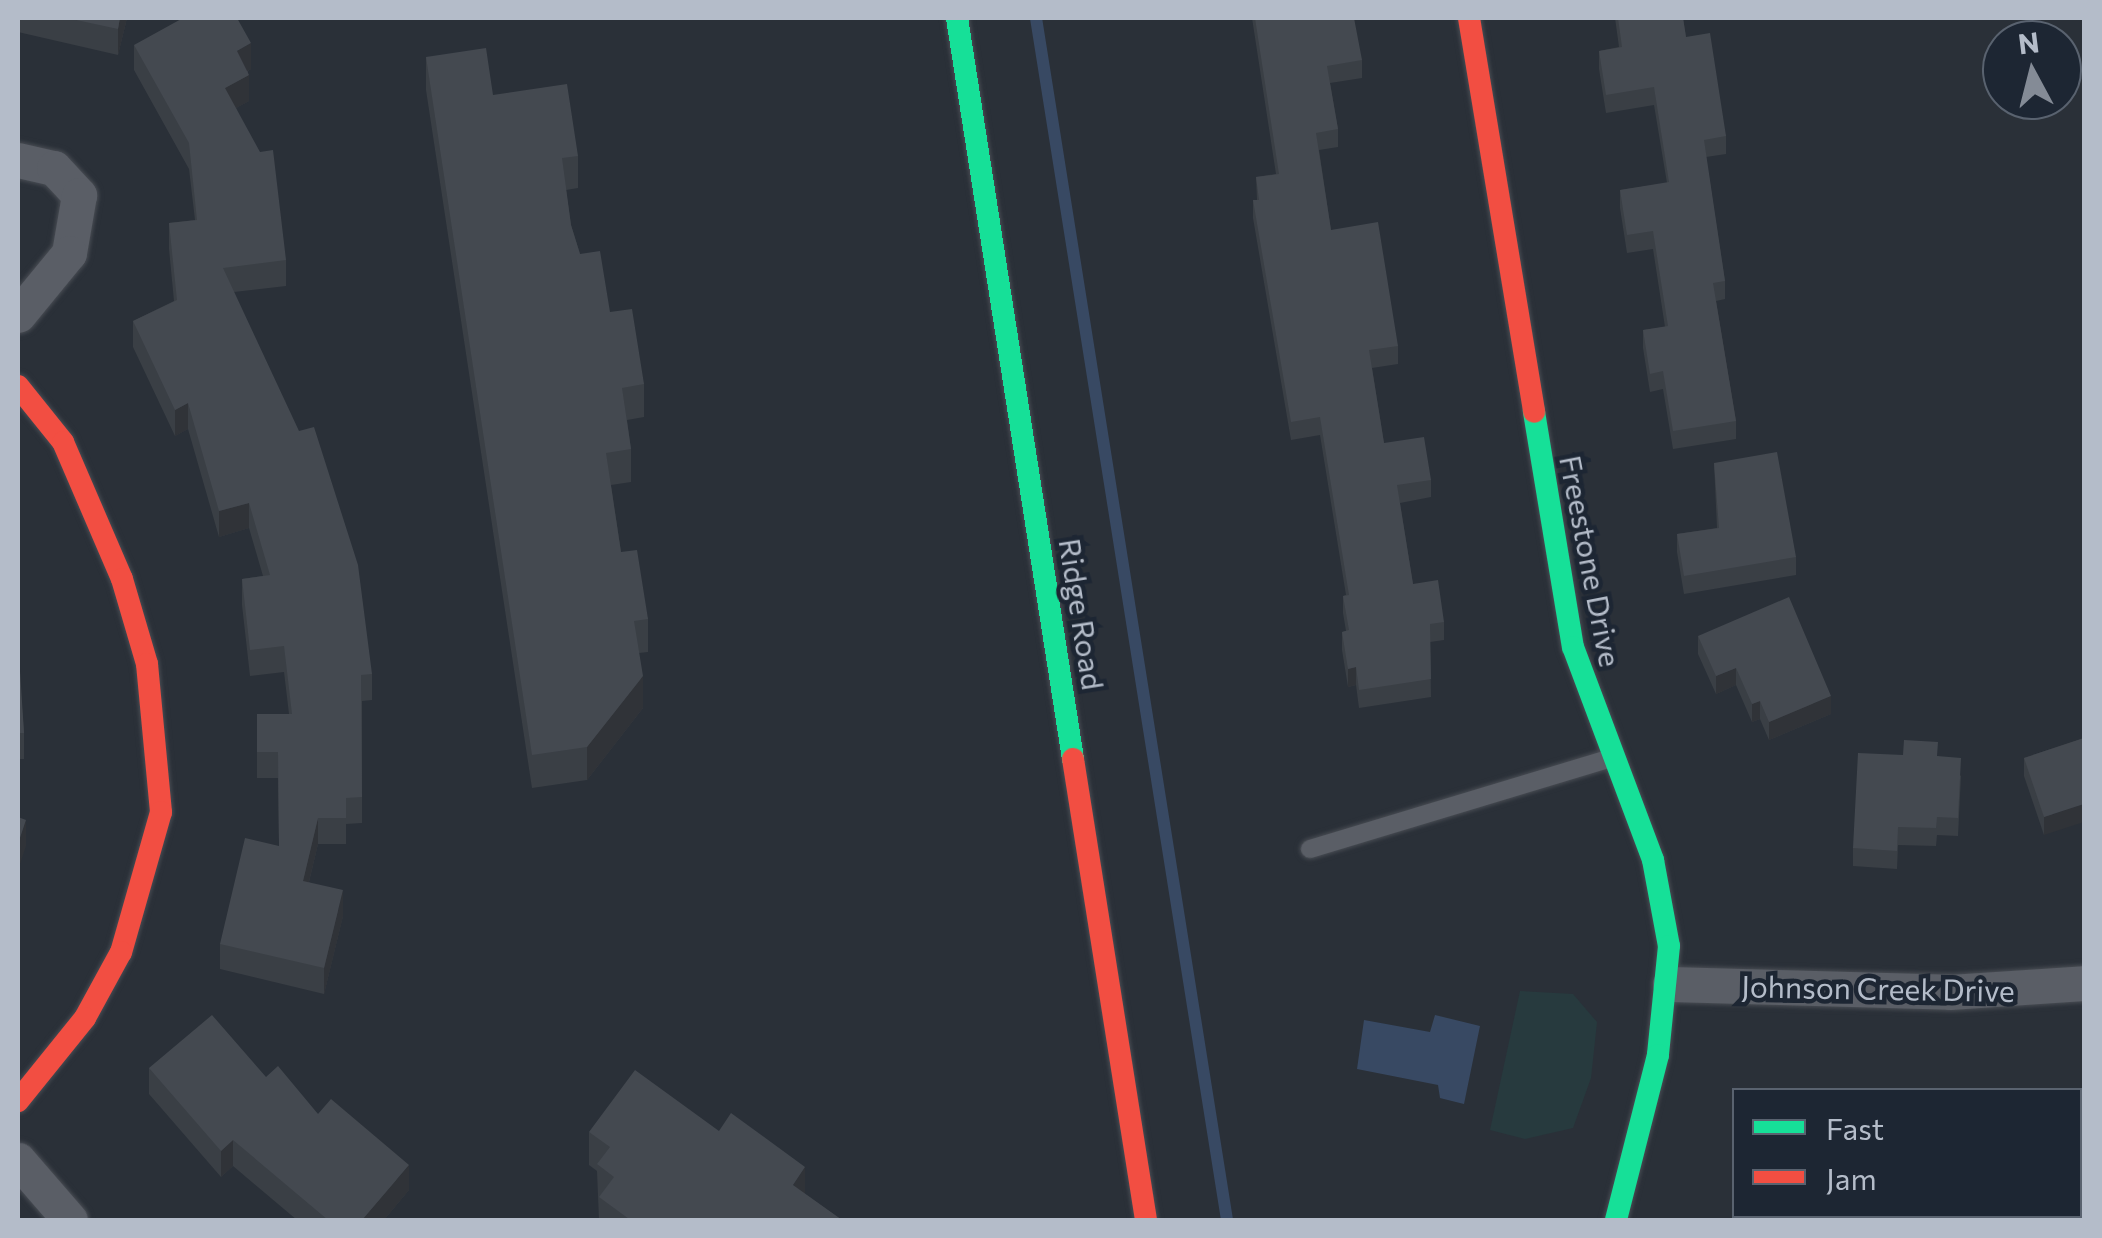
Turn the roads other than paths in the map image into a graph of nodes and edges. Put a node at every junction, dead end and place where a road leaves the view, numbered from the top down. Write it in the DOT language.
graph roads {
  1 [pos="957,18"];
  2 [pos="1468,18"];
  3 [pos="18,160"];
  4 [pos="18,315"];
  5 [pos="18,386"];
  6 [pos="1612,758"];
  7 [pos="1310,849"];
  8 [pos="2084,983"];
  9 [pos="1670,984"];
  10 [pos="18,1101"];
  11 [pos="18,1160"];
  12 [pos="70,1220"];
  13 [pos="1146,1220"];
  14 [pos="1616,1220"];
  1 -- 13 [label="street, Ridge Road"];
  2 -- 6 [label="street, Freestone Drive"];
  3 -- 4 [label="street"];
  5 -- 10 [label="street"];
  6 -- 7 [label="lane"];
  6 -- 9 [label="street, Freestone Drive"];
  8 -- 9 [label="street, Johnson Creek Drive"];
  9 -- 14 [label="street, Freestone Drive"];
  11 -- 12 [label="street"];
}
